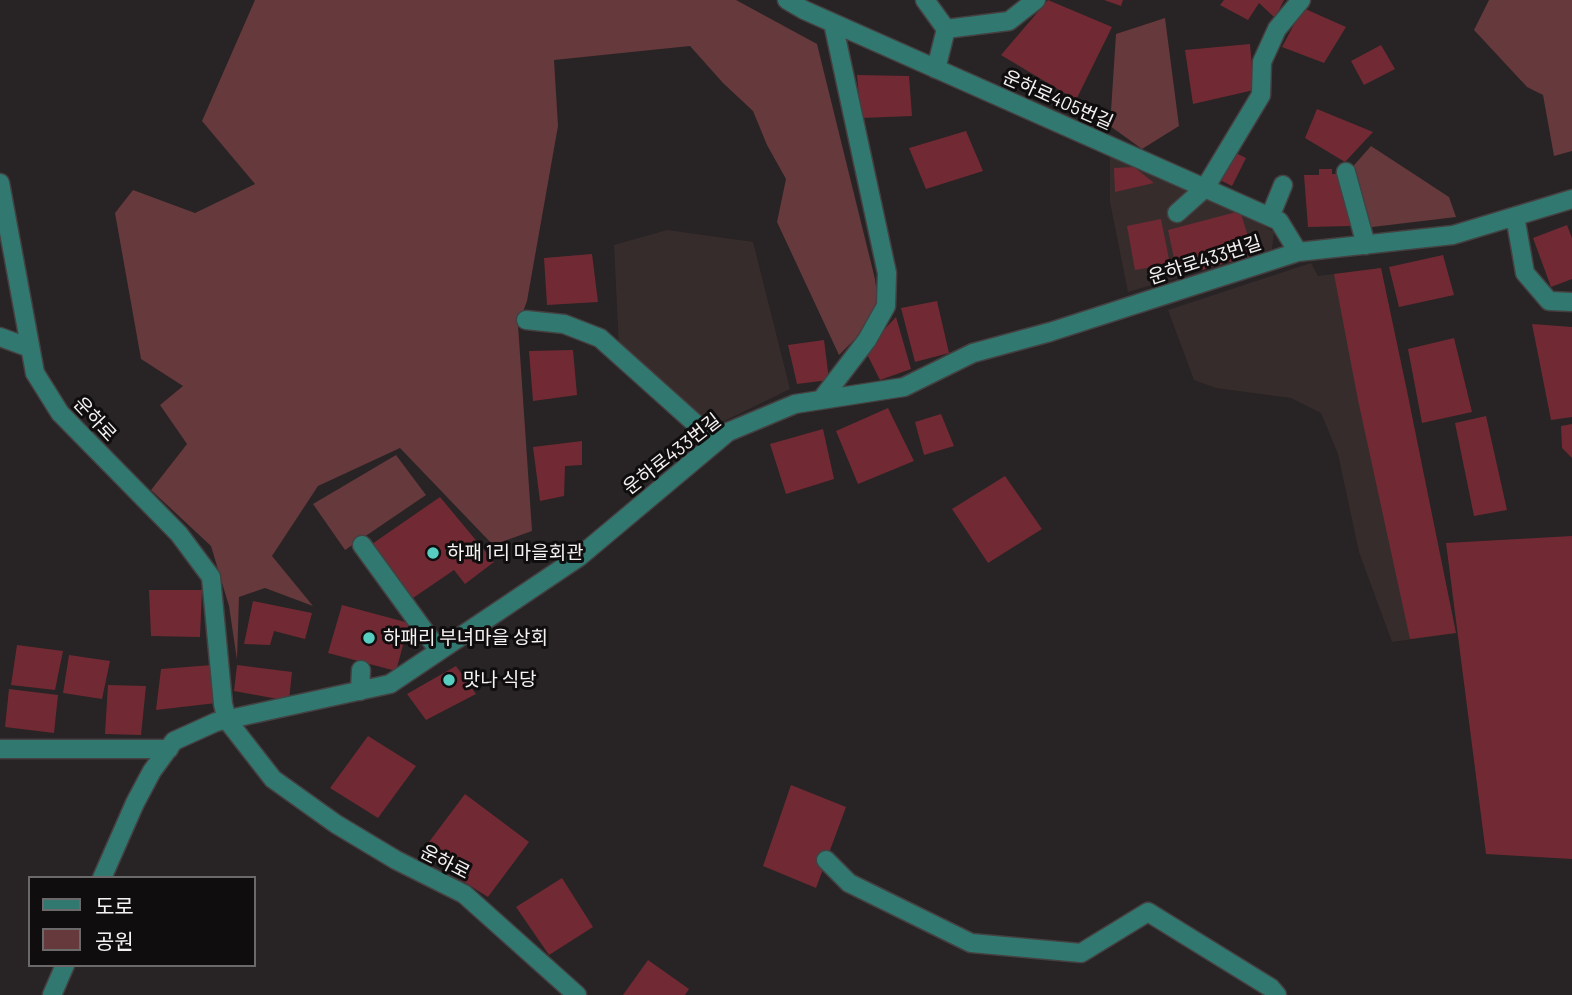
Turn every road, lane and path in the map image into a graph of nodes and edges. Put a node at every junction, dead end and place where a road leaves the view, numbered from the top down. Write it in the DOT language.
graph roads {
  1 [pos="788,0"];
  2 [pos="925,0"];
  3 [pos="1036,0"];
  4 [pos="1301,0"];
  5 [pos="833,23"];
  6 [pos="946,29"];
  7 [pos="936,69"];
  8 [pos="1346,172"];
  9 [pos="0,183"];
  10 [pos="1283,185"];
  11 [pos="1205,188"];
  12 [pos="1572,199"];
  13 [pos="1177,213"];
  14 [pos="1515,216"];
  15 [pos="1270,217"];
  16 [pos="1366,245"];
  17 [pos="1298,252"];
  18 [pos="1572,302"];
  19 [pos="526,320"];
  20 [pos="0,337"];
  21 [pos="30,348"];
  22 [pos="821,400"];
  23 [pos="716,442"];
  24 [pos="362,545"];
  25 [pos="439,651"];
  26 [pos="360,670"];
  27 [pos="360,691"];
  28 [pos="227,720"];
  29 [pos="169,748"];
  30 [pos="0,749"];
  31 [pos="826,860"];
  32 [pos="104,876"];
  33 [pos="64,967"];
  34 [pos="52,995"];
  35 [pos="578,995"];
  36 [pos="1277,995"];
  1 -- 5 [label="street, 운하로405번길"];
  2 -- 6 [label="street"];
  3 -- 6 [label="street"];
  4 -- 11 [label="street"];
  5 -- 7 [label="street, 운하로405번길"];
  5 -- 22 [label="street"];
  6 -- 7 [label="street"];
  7 -- 11 [label="street, 운하로405번길"];
  8 -- 16 [label="street"];
  9 -- 21 [label="street, 운하로"];
  10 -- 15 [label="street"];
  11 -- 13 [label="street"];
  11 -- 15 [label="street, 운하로405번길"];
  12 -- 14 [label="street, 운하로433번길"];
  14 -- 16 [label="street, 운하로433번길"];
  14 -- 18 [label="street"];
  15 -- 17 [label="street, 운하로405번길"];
  16 -- 17 [label="street, 운하로433번길"];
  17 -- 22 [label="street, 운하로433번길"];
  19 -- 23 [label="street"];
  20 -- 21 [label="street"];
  21 -- 28 [label="street, 운하로"];
  22 -- 23 [label="street, 운하로433번길"];
  23 -- 25 [label="street, 운하로433번길"];
  24 -- 25 [label="street"];
  25 -- 27 [label="street, 운하로433번길"];
  26 -- 27 [label="street"];
  27 -- 28 [label="street, 운하로433번길"];
  28 -- 29 [label="street, 운하로433번길"];
  28 -- 35 [label="street, 운하로"];
  29 -- 30 [label="street"];
  29 -- 32 [label="street"];
  31 -- 36 [label="street"];
  33 -- 34 [label="street"];
}
